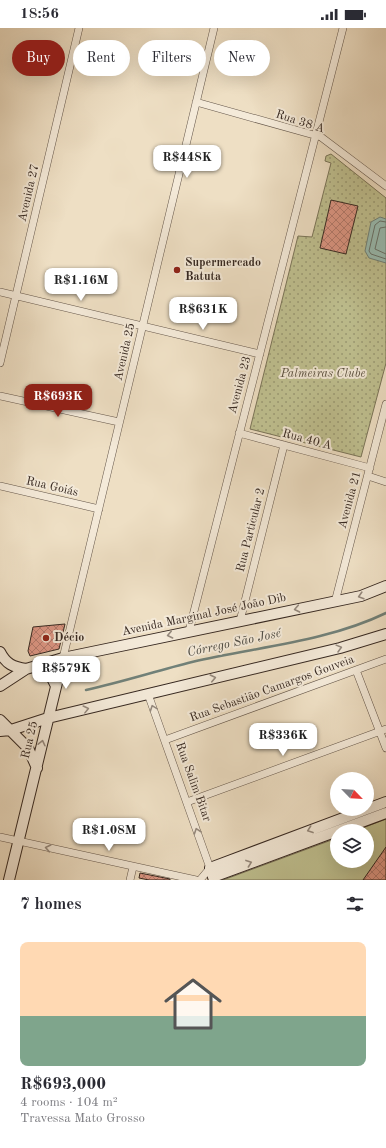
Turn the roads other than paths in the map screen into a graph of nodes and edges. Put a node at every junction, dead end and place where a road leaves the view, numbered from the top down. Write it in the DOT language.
graph roads {
  1 [pos="79,28"];
  2 [pos="214,28"];
  3 [pos="343,28"];
  4 [pos="196,102"];
  5 [pos="315,136"];
  6 [pos="386,186"];
  7 [pos="0,292"];
  8 [pos="16,296"];
  9 [pos="142,326"];
  10 [pos="260,354"];
  11 [pos="0,363"];
  12 [pos="0,396"];
  13 [pos="386,404"];
  14 [pos="119,422"];
  15 [pos="239,433"];
  16 [pos="284,445"];
  17 [pos="370,468"];
  18 [pos="368,476"];
  19 [pos="386,482"];
  20 [pos="0,486"];
  21 [pos="99,509"];
  22 [pos="386,586"];
  23 [pos="335,602"];
  24 [pos="240,621"];
  25 [pos="189,631"];
  26 [pos="386,634"];
  27 [pos="0,652"];
  28 [pos="63,658"];
  29 [pos="386,659"];
  30 [pos="29,668"];
  31 [pos="356,670"];
  32 [pos="0,686"];
  33 [pos="56,686"];
  34 [pos="148,694"];
  35 [pos="48,718"];
  36 [pos="0,720"];
  37 [pos="11,730"];
  38 [pos="383,730"];
  39 [pos="0,731"];
  40 [pos="165,740"];
  41 [pos="386,748"];
  42 [pos="37,768"];
  43 [pos="187,802"];
  44 [pos="386,802"];
  45 [pos="386,813"];
  46 [pos="0,837"];
  47 [pos="18,842"];
  48 [pos="133,866"];
  49 [pos="212,875"];
  50 [pos="9,880"];
  51 [pos="130,880"];
  52 [pos="196,880"];
  53 [pos="201,880"];
  1 -- 8 [label="street, Avenida 27"];
  2 -- 4 [label="street, Avenida 25"];
  3 -- 5 [label="street, Avenida 23"];
  4 -- 5 [label="street, Rua 38 A"];
  4 -- 9 [label="street, Avenida 25"];
  5 -- 6 [label="street, Rua 38 A"];
  5 -- 10 [label="street, Avenida 23"];
  7 -- 8 [label="street"];
  8 -- 9 [label="street"];
  8 -- 11 [label="street, Avenida 27"];
  9 -- 10 [label="street"];
  9 -- 14 [label="street, Avenida 25"];
  10 -- 15 [label="street, Avenida 23"];
  12 -- 14 [label="street"];
  13 -- 17 [label="street, Avenida 21"];
  14 -- 21 [label="street, Avenida 25"];
  15 -- 16 [label="street, Rua 40 A"];
  15 -- 25 [label="street, Avenida 23"];
  16 -- 17 [label="street, Rua 40 A"];
  16 -- 24 [label="street, Rua Particular 2"];
  17 -- 18 [label="street, Avenida 21"];
  18 -- 19 [label="street"];
  18 -- 23 [label="street, Avenida 21"];
  20 -- 21 [label="street, Rua Goiás"];
  21 -- 28 [label="street, Avenida 25"];
  22 -- 23 [label="main road, Avenida Marginal José João Dib, one-way"];
  23 -- 24 [label="main road, Avenida Marginal José João Dib, one-way"];
  24 -- 25 [label="main road, Avenida Marginal José João Dib"];
  25 -- 28 [label="main road, Avenida Marginal José João Dib, one-way"];
  34 -- 26 [label="main road, one-way"];
  27 -- 30 [label="main road"];
  28 -- 30 [label="main road, Avenida Marginal José João Dib"];
  28 -- 33 [label="main road, Rua 25"];
  29 -- 31 [label="street, Rua Sebastião Camargos Gouveia"];
  30 -- 32 [label="main road, Avenida Marginal José João Dib"];
  30 -- 33 [label="main road"];
  31 -- 38 [label="street"];
  31 -- 40 [label="street, Rua Sebastião Camargos Gouveia"];
  33 -- 35 [label="main road, Rua 25"];
  35 -- 34 [label="main road, one-way"];
  40 -- 34 [label="street, Rua Salim Bitar, one-way"];
  35 -- 37 [label="main road"];
  42 -- 35 [label="main road, Rua 25, one-way"];
  36 -- 37 [label="main road, Rua 25"];
  37 -- 39 [label="main road"];
  37 -- 42 [label="main road, Rua 25"];
  38 -- 41 [label="street"];
  38 -- 43 [label="street"];
  40 -- 43 [label="street, Rua Salim Bitar"];
  42 -- 47 [label="main road, Rua 25"];
  49 -- 43 [label="street, Rua Salim Bitar, one-way"];
  44 -- 49 [label="main road, one-way"];
  49 -- 45 [label="main road, one-way"];
  46 -- 47 [label="street"];
  48 -- 47 [label="street, one-way"];
  47 -- 50 [label="main road, Rua 25"];
  48 -- 51 [label="street"];
  48 -- 52 [label="street"];
  49 -- 53 [label="street"];
}
